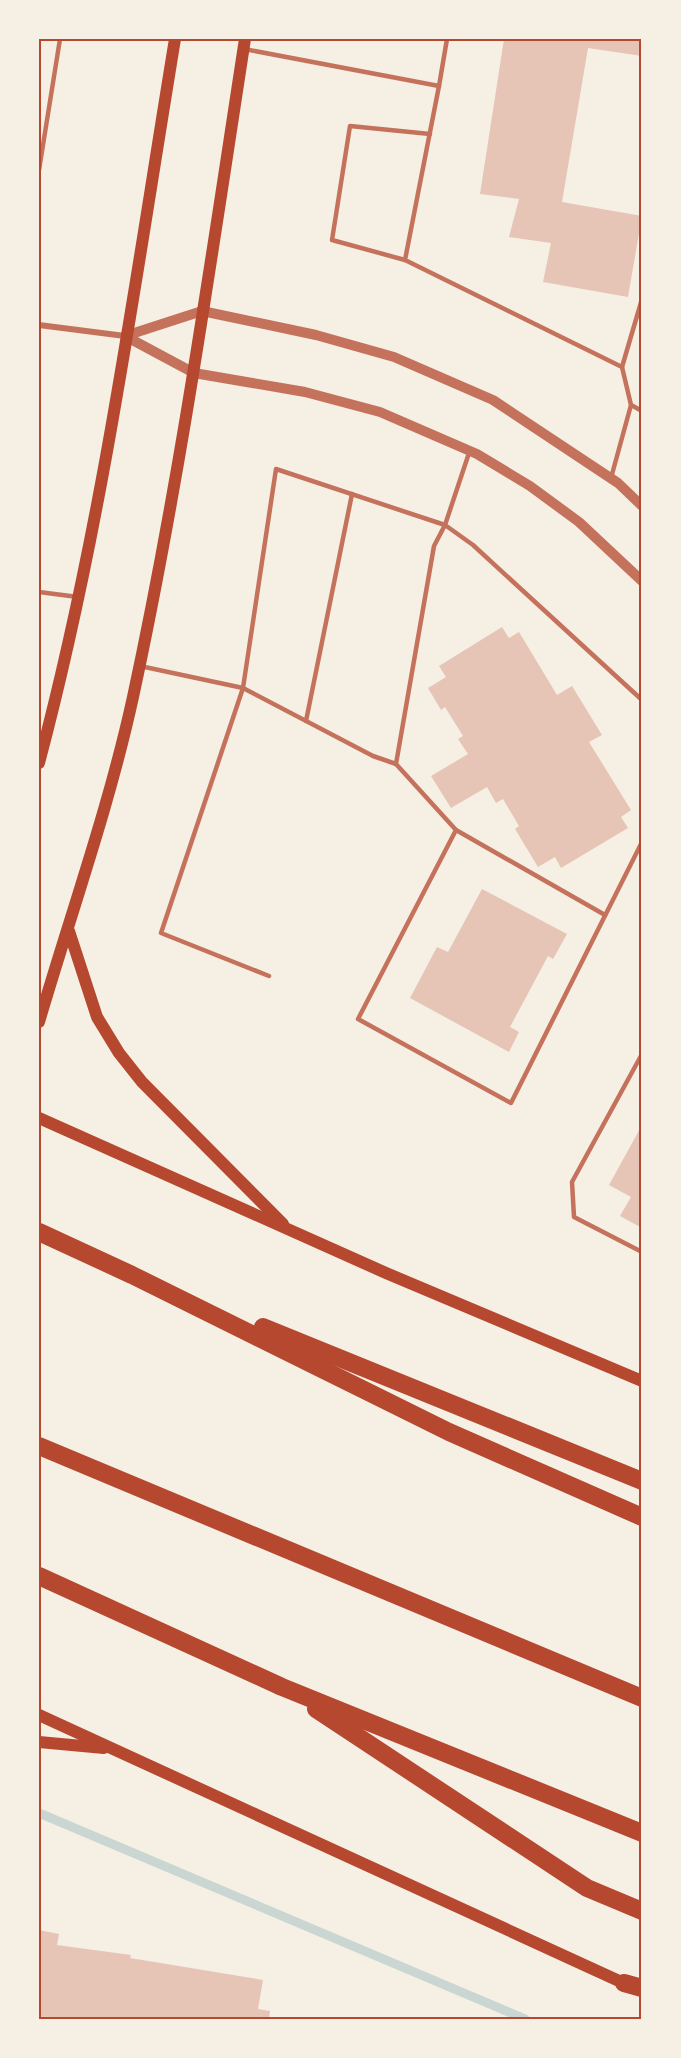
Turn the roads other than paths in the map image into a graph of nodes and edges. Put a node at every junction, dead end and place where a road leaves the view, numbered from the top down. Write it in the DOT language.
graph roads {
  1 [pos="60,39"];
  2 [pos="175,39"];
  3 [pos="447,39"];
  4 [pos="244,44"];
  5 [pos="439,86"];
  6 [pos="430,134"];
  7 [pos="39,170"];
  8 [pos="405,260"];
  9 [pos="642,299"];
  10 [pos="202,311"];
  11 [pos="39,325"];
  12 [pos="125,336"];
  13 [pos="622,367"];
  14 [pos="194,373"];
  15 [pos="631,405"];
  16 [pos="642,411"];
  17 [pos="470,450"];
  18 [pos="611,478"];
  19 [pos="352,494"];
  20 [pos="642,506"];
  21 [pos="445,525"];
  22 [pos="642,581"];
  23 [pos="39,592"];
  24 [pos="78,597"];
  25 [pos="138,666"];
  26 [pos="243,688"];
  27 [pos="642,700"];
  28 [pos="306,721"];
  29 [pos="39,763"];
  30 [pos="396,764"];
  31 [pos="456,830"];
  32 [pos="642,842"];
  33 [pos="605,915"];
  34 [pos="69,931"];
  35 [pos="269,976"];
  36 [pos="39,1022"];
  37 [pos="642,1054"];
  38 [pos="39,1118"];
  39 [pos="288,1230"];
  40 [pos="39,1232"];
  41 [pos="642,1252"];
  42 [pos="132,1275"];
  43 [pos="642,1381"];
  44 [pos="39,1446"];
  45 [pos="642,1481"];
  46 [pos="642,1517"];
  47 [pos="39,1576"];
  48 [pos="282,1687"];
  49 [pos="642,1698"];
  50 [pos="39,1715"];
  51 [pos="39,1742"];
  52 [pos="113,1749"];
  53 [pos="642,1833"];
  54 [pos="642,1911"];
  55 [pos="624,1983"];
  56 [pos="642,1990"];
  1 -- 7 [label="lane"];
  2 -- 12 [label="main road"];
  3 -- 5 [label="lane"];
  4 -- 5 [label="lane"];
  4 -- 10 [label="main road"];
  5 -- 6 [label="lane"];
  6 -- 8 [label="lane"];
  6 -- 8 [label="lane"];
  8 -- 13 [label="lane"];
  9 -- 13 [label="lane"];
  10 -- 12 [label="street"];
  10 -- 14 [label="main road"];
  10 -- 18 [label="street"];
  11 -- 12 [label="street"];
  12 -- 14 [label="street"];
  12 -- 24 [label="main road"];
  13 -- 15 [label="lane"];
  14 -- 17 [label="street"];
  14 -- 25 [label="main road"];
  15 -- 16 [label="lane"];
  15 -- 18 [label="lane"];
  17 -- 21 [label="lane"];
  17 -- 22 [label="street"];
  18 -- 20 [label="street"];
  19 -- 21 [label="lane"];
  19 -- 26 [label="lane"];
  19 -- 28 [label="lane"];
  21 -- 27 [label="lane"];
  21 -- 30 [label="lane"];
  23 -- 24 [label="lane"];
  24 -- 29 [label="main road"];
  25 -- 26 [label="lane"];
  25 -- 34 [label="main road"];
  26 -- 28 [label="lane"];
  26 -- 35 [label="lane"];
  28 -- 30 [label="lane"];
  30 -- 31 [label="lane"];
  31 -- 33 [label="lane"];
  31 -- 33 [label="lane"];
  32 -- 33 [label="lane"];
  34 -- 36 [label="main road"];
  34 -- 39 [label="main road"];
  37 -- 41 [label="lane"];
  38 -- 39 [label="main road"];
  39 -- 43 [label="main road"];
  40 -- 42 [label="highway"];
  42 -- 45 [label="highway"];
  42 -- 46 [label="highway"];
  44 -- 49 [label="highway"];
  47 -- 48 [label="highway"];
  48 -- 53 [label="highway"];
  48 -- 54 [label="highway"];
  50 -- 52 [label="main road"];
  51 -- 52 [label="main road"];
  52 -- 55 [label="main road"];
  55 -- 56 [label="highway"];
}
